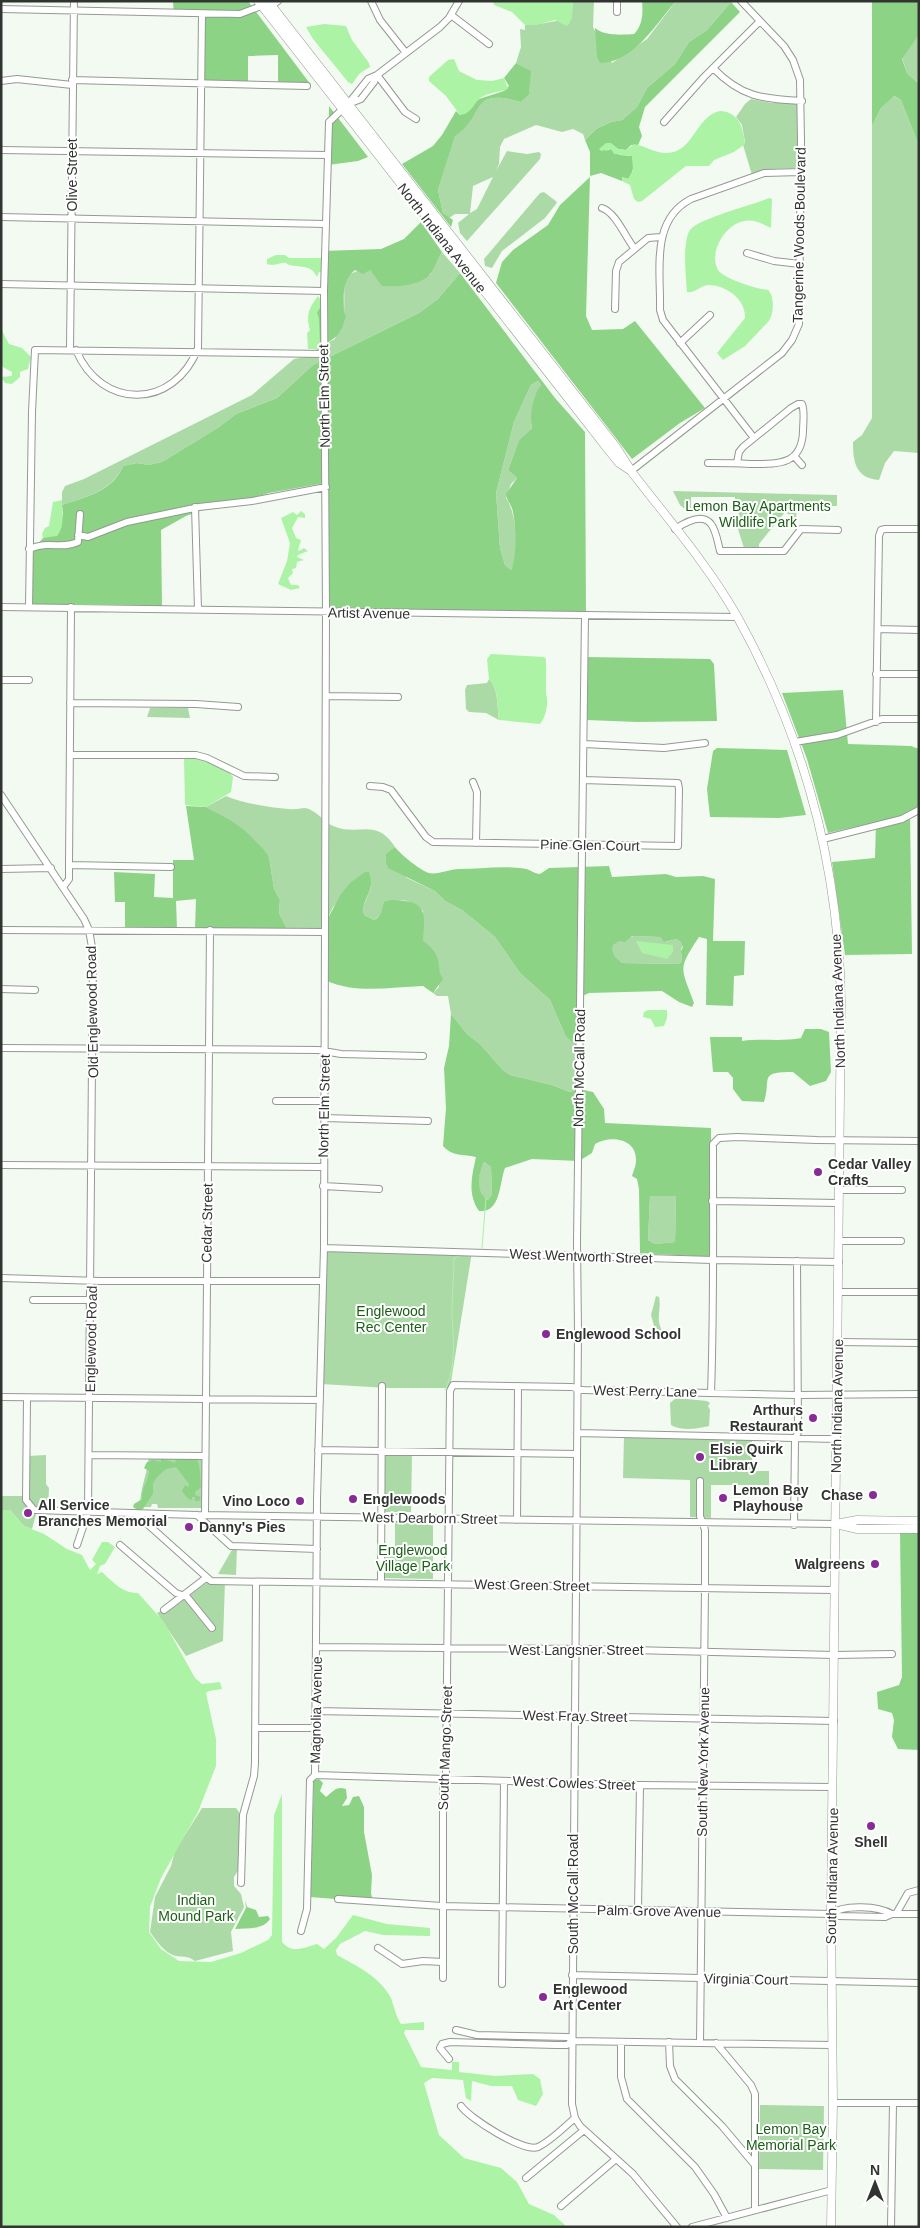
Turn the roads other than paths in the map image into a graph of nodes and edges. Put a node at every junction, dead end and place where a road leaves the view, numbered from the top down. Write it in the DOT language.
graph roads {
  1 [pos="74,1"];
  2 [pos="370,1"];
  3 [pos="459,1"];
  4 [pos="617,1"];
  5 [pos="741,1"];
  6 [pos="267,3"];
  7 [pos="1,9"];
  8 [pos="74,11"];
  9 [pos="617,12"];
  10 [pos="202,14"];
  11 [pos="451,15"];
  12 [pos="760,21"];
  13 [pos="489,44"];
  14 [pos="406,53"];
  15 [pos="713,68"];
  16 [pos="377,76"];
  17 [pos="1,81"];
  18 [pos="72,83"];
  19 [pos="201,84"];
  20 [pos="307,86"];
  21 [pos="802,101"];
  22 [pos="345,107"];
  23 [pos="416,119"];
  24 [pos="664,122"];
  25 [pos="1,150"];
  26 [pos="72,151"];
  27 [pos="200,153"];
  28 [pos="327,155"];
  29 [pos="801,172"];
  30 [pos="602,208"];
  31 [pos="1,217"];
  32 [pos="72,219"];
  33 [pos="200,221"];
  34 [pos="326,224"];
  35 [pos="661,237"];
  36 [pos="634,248"];
  37 [pos="747,253"];
  38 [pos="800,264"];
  39 [pos="1,284"];
  40 [pos="71,285"];
  41 [pos="199,288"];
  42 [pos="324,291"];
  43 [pos="615,309"];
  44 [pos="710,315"];
  45 [pos="680,343"];
  46 [pos="73,350"];
  47 [pos="196,352"];
  48 [pos="323,354"];
  49 [pos="723,399"];
  50 [pos="754,438"];
  51 [pos="794,456"];
  52 [pos="708,463"];
  53 [pos="737,463"];
  54 [pos="802,464"];
  55 [pos="630,471"];
  56 [pos="326,487"];
  57 [pos="195,507"];
  58 [pos="80,514"];
  59 [pos="675,529"];
  60 [pos="919,529"];
  61 [pos="838,530"];
  62 [pos="78,535"];
  63 [pos="29,550"];
  64 [pos="1,607"];
  65 [pos="29,607"];
  66 [pos="71,607"];
  67 [pos="198,609"];
  68 [pos="326,612"];
  69 [pos="585,615"];
  70 [pos="737,617"];
  71 [pos="878,629"];
  72 [pos="919,630"];
  73 [pos="876,674"];
  74 [pos="919,674"];
  75 [pos="1,680"];
  76 [pos="29,680"];
  77 [pos="326,696"];
  78 [pos="398,698"];
  79 [pos="70,703"];
  80 [pos="238,708"];
  81 [pos="919,719"];
  82 [pos="876,722"];
  83 [pos="795,742"];
  84 [pos="705,743"];
  85 [pos="584,744"];
  86 [pos="71,755"];
  87 [pos="275,777"];
  88 [pos="583,780"];
  89 [pos="473,782"];
  90 [pos="370,786"];
  91 [pos="1,795"];
  92 [pos="919,810"];
  93 [pos="823,839"];
  94 [pos="476,843"];
  95 [pos="582,845"];
  96 [pos="70,865"];
  97 [pos="171,867"];
  98 [pos="51,868"];
  99 [pos="1,869"];
  100 [pos="64,886"];
  101 [pos="1,930"];
  102 [pos="89,930"];
  103 [pos="210,930"];
  104 [pos="325,932"];
  105 [pos="1,989"];
  106 [pos="35,990"];
  107 [pos="1,1048"];
  108 [pos="94,1049"];
  109 [pos="209,1050"];
  110 [pos="325,1052"];
  111 [pos="423,1056"];
  112 [pos="276,1101"];
  113 [pos="324,1101"];
  114 [pos="324,1118"];
  115 [pos="428,1121"];
  116 [pos="840,1140"];
  117 [pos="919,1141"];
  118 [pos="1,1165"];
  119 [pos="92,1165"];
  120 [pos="208,1166"];
  121 [pos="324,1167"];
  122 [pos="324,1186"];
  123 [pos="379,1189"];
  124 [pos="839,1190"];
  125 [pos="902,1190"];
  126 [pos="712,1201"];
  127 [pos="839,1204"];
  128 [pos="839,1241"];
  129 [pos="901,1241"];
  130 [pos="324,1248"];
  131 [pos="577,1255"];
  132 [pos="713,1260"];
  133 [pos="797,1261"];
  134 [pos="839,1262"];
  135 [pos="1,1278"];
  136 [pos="92,1280"];
  137 [pos="206,1281"];
  138 [pos="323,1281"];
  139 [pos="838,1292"];
  140 [pos="919,1292"];
  141 [pos="33,1300"];
  142 [pos="91,1300"];
  143 [pos="838,1342"];
  144 [pos="919,1343"];
  145 [pos="453,1385"];
  146 [pos="382,1386"];
  147 [pos="518,1386"];
  148 [pos="578,1389"];
  149 [pos="711,1393"];
  150 [pos="837,1394"];
  151 [pos="919,1394"];
  152 [pos="796,1395"];
  153 [pos="1,1397"];
  154 [pos="27,1398"];
  155 [pos="90,1398"];
  156 [pos="206,1399"];
  157 [pos="320,1400"];
  158 [pos="577,1433"];
  159 [pos="797,1438"];
  160 [pos="836,1439"];
  161 [pos="318,1450"];
  162 [pos="382,1451"];
  163 [pos="449,1452"];
  164 [pos="518,1454"];
  165 [pos="577,1454"];
  166 [pos="89,1455"];
  167 [pos="205,1456"];
  168 [pos="700,1481"];
  169 [pos="88,1512"];
  170 [pos="135,1513"];
  171 [pos="197,1514"];
  172 [pos="205,1515"];
  173 [pos="317,1516"];
  174 [pos="381,1517"];
  175 [pos="449,1518"];
  176 [pos="517,1520"];
  177 [pos="576,1521"];
  178 [pos="919,1521"];
  179 [pos="703,1523"];
  180 [pos="836,1524"];
  181 [pos="794,1525"];
  182 [pos="919,1529"];
  183 [pos="77,1545"];
  184 [pos="120,1545"];
  185 [pos="317,1549"];
  186 [pos="206,1578"];
  187 [pos="256,1582"];
  188 [pos="317,1582"];
  189 [pos="381,1583"];
  190 [pos="448,1583"];
  191 [pos="576,1585"];
  192 [pos="705,1588"];
  193 [pos="835,1590"];
  194 [pos="183,1597"];
  195 [pos="164,1610"];
  196 [pos="212,1628"];
  197 [pos="316,1647"];
  198 [pos="447,1649"];
  199 [pos="575,1649"];
  200 [pos="704,1652"];
  201 [pos="892,1654"];
  202 [pos="835,1655"];
  203 [pos="316,1711"];
  204 [pos="446,1714"];
  205 [pos="574,1715"];
  206 [pos="704,1718"];
  207 [pos="834,1721"];
  208 [pos="255,1728"];
  209 [pos="316,1728"];
  210 [pos="315,1775"];
  211 [pos="444,1779"];
  212 [pos="504,1781"];
  213 [pos="574,1783"];
  214 [pos="640,1785"];
  215 [pos="703,1786"];
  216 [pos="833,1787"];
  217 [pos="241,1882"];
  218 [pos="919,1890"];
  219 [pos="338,1899"];
  220 [pos="442,1906"];
  221 [pos="503,1908"];
  222 [pos="573,1910"];
  223 [pos="638,1910"];
  224 [pos="702,1912"];
  225 [pos="831,1914"];
  226 [pos="894,1914"];
  227 [pos="919,1914"];
  228 [pos="301,1931"];
  229 [pos="378,1948"];
  230 [pos="443,1962"];
  231 [pos="572,1975"];
  232 [pos="443,1978"];
  233 [pos="701,1978"];
  234 [pos="831,1981"];
  235 [pos="919,1983"];
  236 [pos="502,1984"];
  237 [pos="456,2030"];
  238 [pos="572,2041"];
  239 [pos="621,2042"];
  240 [pos="669,2042"];
  241 [pos="700,2043"];
  242 [pos="716,2043"];
  243 [pos="832,2044"];
  244 [pos="449,2059"];
  245 [pos="833,2103"];
  246 [pos="893,2103"];
  247 [pos="919,2103"];
  248 [pos="461,2106"];
  249 [pos="575,2118"];
  250 [pos="584,2130"];
  251 [pos="616,2159"];
  252 [pos="754,2164"];
  253 [pos="526,2178"];
  254 [pos="832,2190"];
  255 [pos="561,2206"];
  256 [pos="755,2210"];
  257 [pos="727,2218"];
  258 [pos="674,2226"];
  259 [pos="692,2227"];
  260 [pos="831,2227"];
  261 [pos="891,2227"];
  1 -- 8 [label="street, Olive Street"];
  2 -- 14 [label="street"];
  3 -- 11 [label="street"];
  4 -- 9 [label="street"];
  5 -- 12 [label="street, Tangerine Woods Boulevard"];
  6 -- 10 [label="street"];
  6 -- 22 [label="main road, North Indiana Avenue"];
  7 -- 8 [label="street"];
  8 -- 10 [label="street"];
  8 -- 18 [label="street, Olive Street"];
  10 -- 19 [label="street"];
  11 -- 13 [label="street"];
  11 -- 14 [label="street"];
  12 -- 15 [label="street"];
  12 -- 21 [label="street, Tangerine Woods Boulevard"];
  14 -- 16 [label="street"];
  15 -- 21 [label="street"];
  15 -- 24 [label="street"];
  16 -- 22 [label="street"];
  16 -- 23 [label="street"];
  17 -- 18 [label="street"];
  18 -- 19 [label="street"];
  18 -- 26 [label="street, Olive Street"];
  19 -- 20 [label="street"];
  19 -- 27 [label="street"];
  21 -- 29 [label="street, Tangerine Woods Boulevard"];
  22 -- 28 [label="street, North Elm Street"];
  22 -- 55 [label="main road, North Indiana Avenue"];
  25 -- 26 [label="street"];
  26 -- 27 [label="street"];
  26 -- 32 [label="street, Olive Street"];
  27 -- 28 [label="street"];
  27 -- 33 [label="street"];
  28 -- 34 [label="street, North Elm Street"];
  29 -- 35 [label="street"];
  29 -- 38 [label="street, Tangerine Woods Boulevard"];
  30 -- 36 [label="street"];
  31 -- 32 [label="street"];
  32 -- 33 [label="street"];
  32 -- 40 [label="street, Olive Street"];
  33 -- 34 [label="street"];
  33 -- 41 [label="street"];
  34 -- 42 [label="street, North Elm Street"];
  35 -- 36 [label="street"];
  35 -- 45 [label="street"];
  36 -- 43 [label="street"];
  37 -- 38 [label="street"];
  38 -- 49 [label="street, Tangerine Woods Boulevard"];
  39 -- 40 [label="street"];
  40 -- 41 [label="street"];
  40 -- 46 [label="street, Olive Street"];
  41 -- 42 [label="street"];
  41 -- 47 [label="street"];
  42 -- 48 [label="street, North Elm Street"];
  44 -- 45 [label="street"];
  45 -- 49 [label="street"];
  46 -- 47 [label="street"];
  46 -- 47 [label="street"];
  46 -- 63 [label="street"];
  47 -- 48 [label="street"];
  48 -- 56 [label="street, North Elm Street"];
  49 -- 50 [label="street"];
  49 -- 55 [label="street, Tangerine Woods Boulevard"];
  50 -- 51 [label="street"];
  50 -- 53 [label="street"];
  51 -- 53 [label="street"];
  51 -- 54 [label="street"];
  52 -- 53 [label="street"];
  55 -- 59 [label="main road, North Indiana Avenue"];
  56 -- 57 [label="street"];
  56 -- 68 [label="street, North Elm Street"];
  57 -- 62 [label="street"];
  57 -- 67 [label="street"];
  58 -- 62 [label="street"];
  59 -- 61 [label="street"];
  59 -- 70 [label="main road, North Indiana Avenue"];
  60 -- 71 [label="street"];
  62 -- 63 [label="street"];
  63 -- 65 [label="street"];
  64 -- 65 [label="street, Artist Avenue"];
  65 -- 66 [label="street, Artist Avenue"];
  66 -- 67 [label="street, Artist Avenue"];
  66 -- 79 [label="street"];
  67 -- 68 [label="street, Artist Avenue"];
  68 -- 69 [label="street, Artist Avenue"];
  68 -- 77 [label="street, North Elm Street"];
  69 -- 70 [label="street, Artist Avenue"];
  69 -- 85 [label="street, North McCall Road"];
  70 -- 83 [label="main road, North Indiana Avenue"];
  71 -- 72 [label="street"];
  71 -- 73 [label="street"];
  73 -- 74 [label="street"];
  73 -- 82 [label="street"];
  75 -- 76 [label="street"];
  77 -- 78 [label="street"];
  77 -- 104 [label="street, North Elm Street"];
  79 -- 80 [label="street"];
  79 -- 86 [label="street"];
  81 -- 82 [label="street"];
  82 -- 83 [label="street"];
  83 -- 93 [label="main road, North Indiana Avenue"];
  84 -- 85 [label="street"];
  85 -- 88 [label="street, North McCall Road"];
  86 -- 87 [label="street"];
  86 -- 96 [label="street"];
  88 -- 95 [label="street, North McCall Road"];
  88 -- 95 [label="street, Pine Glen Court"];
  89 -- 94 [label="street"];
  90 -- 94 [label="street, Pine Glen Court"];
  91 -- 98 [label="street, Old Englewood Road"];
  92 -- 93 [label="street"];
  93 -- 116 [label="main road, North Indiana Avenue"];
  94 -- 95 [label="street, Pine Glen Court"];
  95 -- 131 [label="street, North McCall Road"];
  96 -- 97 [label="street"];
  96 -- 100 [label="street"];
  98 -- 99 [label="street"];
  98 -- 100 [label="street, Old Englewood Road"];
  100 -- 102 [label="street, Old Englewood Road"];
  101 -- 102 [label="street"];
  102 -- 103 [label="street"];
  102 -- 108 [label="street, Old Englewood Road"];
  103 -- 104 [label="street"];
  103 -- 109 [label="street, Cedar Street"];
  104 -- 110 [label="street, North Elm Street"];
  105 -- 106 [label="street"];
  107 -- 108 [label="street"];
  108 -- 109 [label="street"];
  108 -- 119 [label="street, Old Englewood Road"];
  109 -- 110 [label="street"];
  109 -- 120 [label="street, Cedar Street"];
  110 -- 111 [label="street"];
  110 -- 113 [label="street, North Elm Street"];
  112 -- 113 [label="street"];
  113 -- 114 [label="street, North Elm Street"];
  114 -- 115 [label="street"];
  114 -- 121 [label="street, North Elm Street"];
  116 -- 117 [label="street"];
  116 -- 124 [label="main road, North Indiana Avenue"];
  116 -- 126 [label="street"];
  118 -- 119 [label="street"];
  119 -- 120 [label="street"];
  119 -- 136 [label="street, Englewood Road"];
  120 -- 121 [label="street"];
  120 -- 137 [label="street, Cedar Street"];
  121 -- 122 [label="street, North Elm Street"];
  122 -- 123 [label="street"];
  122 -- 130 [label="street, North Elm Street"];
  124 -- 125 [label="street"];
  124 -- 127 [label="main road, North Indiana Avenue"];
  126 -- 127 [label="street"];
  126 -- 132 [label="street"];
  127 -- 128 [label="main road, North Indiana Avenue"];
  128 -- 129 [label="street"];
  128 -- 134 [label="main road, North Indiana Avenue"];
  130 -- 131 [label="street, West Wentworth Street"];
  130 -- 138 [label="street, North Elm Street"];
  131 -- 132 [label="street, West Wentworth Street"];
  131 -- 148 [label="street, North McCall Road"];
  132 -- 133 [label="street, West Wentworth Street"];
  132 -- 149 [label="street"];
  133 -- 134 [label="street, West Wentworth Street"];
  133 -- 152 [label="street"];
  134 -- 139 [label="main road, North Indiana Avenue"];
  135 -- 136 [label="street"];
  136 -- 137 [label="street"];
  136 -- 142 [label="street, Englewood Road"];
  137 -- 138 [label="street"];
  137 -- 156 [label="street, Cedar Street"];
  138 -- 157 [label="street, North Elm Street"];
  139 -- 140 [label="street"];
  139 -- 143 [label="main road, North Indiana Avenue"];
  141 -- 142 [label="street"];
  142 -- 155 [label="street, Englewood Road"];
  143 -- 144 [label="street"];
  143 -- 150 [label="main road, North Indiana Avenue"];
  145 -- 147 [label="street, West Perry Lane"];
  145 -- 163 [label="street, South Mango Street"];
  146 -- 162 [label="street"];
  147 -- 148 [label="street, West Perry Lane"];
  147 -- 164 [label="street"];
  148 -- 149 [label="street, West Perry Lane"];
  148 -- 158 [label="street, North McCall Road"];
  149 -- 152 [label="street, West Perry Lane"];
  150 -- 151 [label="street, West Perry Lane"];
  150 -- 152 [label="street, West Perry Lane"];
  150 -- 160 [label="main road, North Indiana Avenue"];
  152 -- 159 [label="street"];
  153 -- 154 [label="street"];
  154 -- 155 [label="street"];
  154 -- 169 [label="street, West Dearborn Street"];
  155 -- 156 [label="street"];
  155 -- 166 [label="street, Englewood Road"];
  156 -- 157 [label="street"];
  156 -- 167 [label="street, Cedar Street"];
  157 -- 161 [label="street, North Elm Street"];
  158 -- 159 [label="street"];
  158 -- 165 [label="street, North McCall Road"];
  159 -- 160 [label="street"];
  159 -- 181 [label="street"];
  160 -- 180 [label="main road, North Indiana Avenue"];
  161 -- 162 [label="street"];
  161 -- 173 [label="street, North Elm Street"];
  162 -- 163 [label="street"];
  162 -- 174 [label="street"];
  163 -- 164 [label="street"];
  163 -- 175 [label="street, South Mango Street"];
  164 -- 165 [label="street"];
  164 -- 176 [label="street"];
  165 -- 177 [label="street, North McCall Road"];
  166 -- 167 [label="street"];
  166 -- 169 [label="street, Englewood Road"];
  167 -- 172 [label="street, Cedar Street"];
  168 -- 179 [label="street, South New York Avenue"];
  169 -- 170 [label="street, West Dearborn Street"];
  169 -- 183 [label="street, Englewood Road"];
  170 -- 171 [label="street, West Dearborn Street"];
  170 -- 186 [label="street"];
  171 -- 172 [label="street, West Dearborn Street"];
  171 -- 185 [label="street"];
  172 -- 173 [label="street, West Dearborn Street"];
  173 -- 174 [label="street, West Dearborn Street"];
  173 -- 185 [label="street, Magnolia Avenue"];
  174 -- 175 [label="street, West Dearborn Street"];
  174 -- 189 [label="street"];
  175 -- 176 [label="street, West Dearborn Street"];
  175 -- 190 [label="street, South Mango Street"];
  176 -- 177 [label="street, West Dearborn Street"];
  177 -- 179 [label="street, West Dearborn Street"];
  177 -- 191 [label="street, South McCall Road"];
  178 -- 180 [label="main road"];
  179 -- 181 [label="street, West Dearborn Street"];
  179 -- 192 [label="street, South New York Avenue"];
  180 -- 181 [label="street, West Dearborn Street"];
  180 -- 182 [label="main road"];
  180 -- 193 [label="main road, South Indiana Avenue"];
  184 -- 194 [label="street"];
  185 -- 188 [label="street, Magnolia Avenue"];
  186 -- 187 [label="street, West Green Street"];
  186 -- 194 [label="street"];
  187 -- 188 [label="street, West Green Street"];
  187 -- 208 [label="street"];
  188 -- 189 [label="street, West Green Street"];
  188 -- 197 [label="street, Magnolia Avenue"];
  189 -- 190 [label="street, West Green Street"];
  190 -- 191 [label="street, West Green Street"];
  190 -- 198 [label="street, South Mango Street"];
  191 -- 192 [label="street, West Green Street"];
  191 -- 199 [label="street, South McCall Road"];
  192 -- 193 [label="street, West Green Street"];
  192 -- 200 [label="street, South New York Avenue"];
  193 -- 202 [label="main road, South Indiana Avenue"];
  194 -- 195 [label="street"];
  194 -- 196 [label="street"];
  197 -- 198 [label="street, West Langsner Street"];
  197 -- 203 [label="street, Magnolia Avenue"];
  198 -- 199 [label="street, West Langsner Street"];
  198 -- 204 [label="street, South Mango Street"];
  199 -- 200 [label="street, West Langsner Street"];
  199 -- 205 [label="street, South McCall Road"];
  200 -- 202 [label="street, West Langsner Street"];
  200 -- 206 [label="street, South New York Avenue"];
  201 -- 202 [label="street, West Langsner Street"];
  202 -- 207 [label="main road, South Indiana Avenue"];
  203 -- 204 [label="street, West Fray Street"];
  203 -- 209 [label="street, Magnolia Avenue"];
  204 -- 205 [label="street, West Fray Street"];
  204 -- 211 [label="street, South Mango Street"];
  205 -- 206 [label="street, West Fray Street"];
  205 -- 213 [label="street, South McCall Road"];
  206 -- 207 [label="street, West Fray Street"];
  206 -- 215 [label="street, South New York Avenue"];
  207 -- 216 [label="main road, South Indiana Avenue"];
  208 -- 209 [label="street"];
  208 -- 217 [label="street"];
  209 -- 210 [label="street, Magnolia Avenue"];
  210 -- 211 [label="street, West Cowles Street"];
  210 -- 228 [label="street, Magnolia Avenue"];
  211 -- 212 [label="street, West Cowles Street"];
  211 -- 220 [label="street, South Mango Street"];
  212 -- 213 [label="street, West Cowles Street"];
  212 -- 221 [label="street"];
  213 -- 214 [label="street, West Cowles Street"];
  213 -- 222 [label="street, South McCall Road"];
  214 -- 215 [label="street, West Cowles Street"];
  214 -- 223 [label="street"];
  215 -- 216 [label="street, West Cowles Street"];
  215 -- 224 [label="street, South New York Avenue"];
  216 -- 225 [label="main road, South Indiana Avenue"];
  218 -- 226 [label="street"];
  219 -- 220 [label="street, Palm Grove Avenue"];
  220 -- 221 [label="street, Palm Grove Avenue"];
  220 -- 230 [label="street, South Mango Street"];
  221 -- 222 [label="street, Palm Grove Avenue"];
  221 -- 236 [label="street"];
  222 -- 223 [label="street, Palm Grove Avenue"];
  222 -- 231 [label="street, South McCall Road"];
  223 -- 224 [label="street, Palm Grove Avenue"];
  224 -- 225 [label="street, Palm Grove Avenue"];
  224 -- 233 [label="street, South New York Avenue"];
  225 -- 226 [label="street, Palm Grove Avenue"];
  225 -- 234 [label="main road, South Indiana Avenue"];
  226 -- 227 [label="street, Palm Grove Avenue"];
  229 -- 230 [label="street"];
  230 -- 232 [label="street, South Mango Street"];
  231 -- 233 [label="street, Virginia Court"];
  231 -- 238 [label="street, South McCall Road"];
  233 -- 234 [label="street, Virginia Court"];
  233 -- 241 [label="street, South New York Avenue"];
  234 -- 235 [label="street, Virginia Court"];
  234 -- 243 [label="main road, South Indiana Avenue"];
  237 -- 238 [label="street"];
  238 -- 239 [label="street"];
  238 -- 244 [label="street"];
  238 -- 249 [label="street, South McCall Road"];
  239 -- 240 [label="street"];
  239 -- 257 [label="street"];
  240 -- 241 [label="street"];
  240 -- 252 [label="street"];
  241 -- 242 [label="street"];
  242 -- 243 [label="street"];
  242 -- 252 [label="street"];
  243 -- 245 [label="main road, South Indiana Avenue"];
  245 -- 246 [label="street"];
  245 -- 254 [label="main road, South Indiana Avenue"];
  246 -- 247 [label="street"];
  246 -- 261 [label="street"];
  248 -- 249 [label="street"];
  249 -- 250 [label="street, South McCall Road"];
  250 -- 251 [label="street, South McCall Road"];
  250 -- 253 [label="street"];
  251 -- 255 [label="street"];
  251 -- 258 [label="street, South McCall Road"];
  252 -- 256 [label="street"];
  254 -- 256 [label="street"];
  254 -- 260 [label="main road, South Indiana Avenue"];
  256 -- 257 [label="street"];
  257 -- 259 [label="street"];
}
